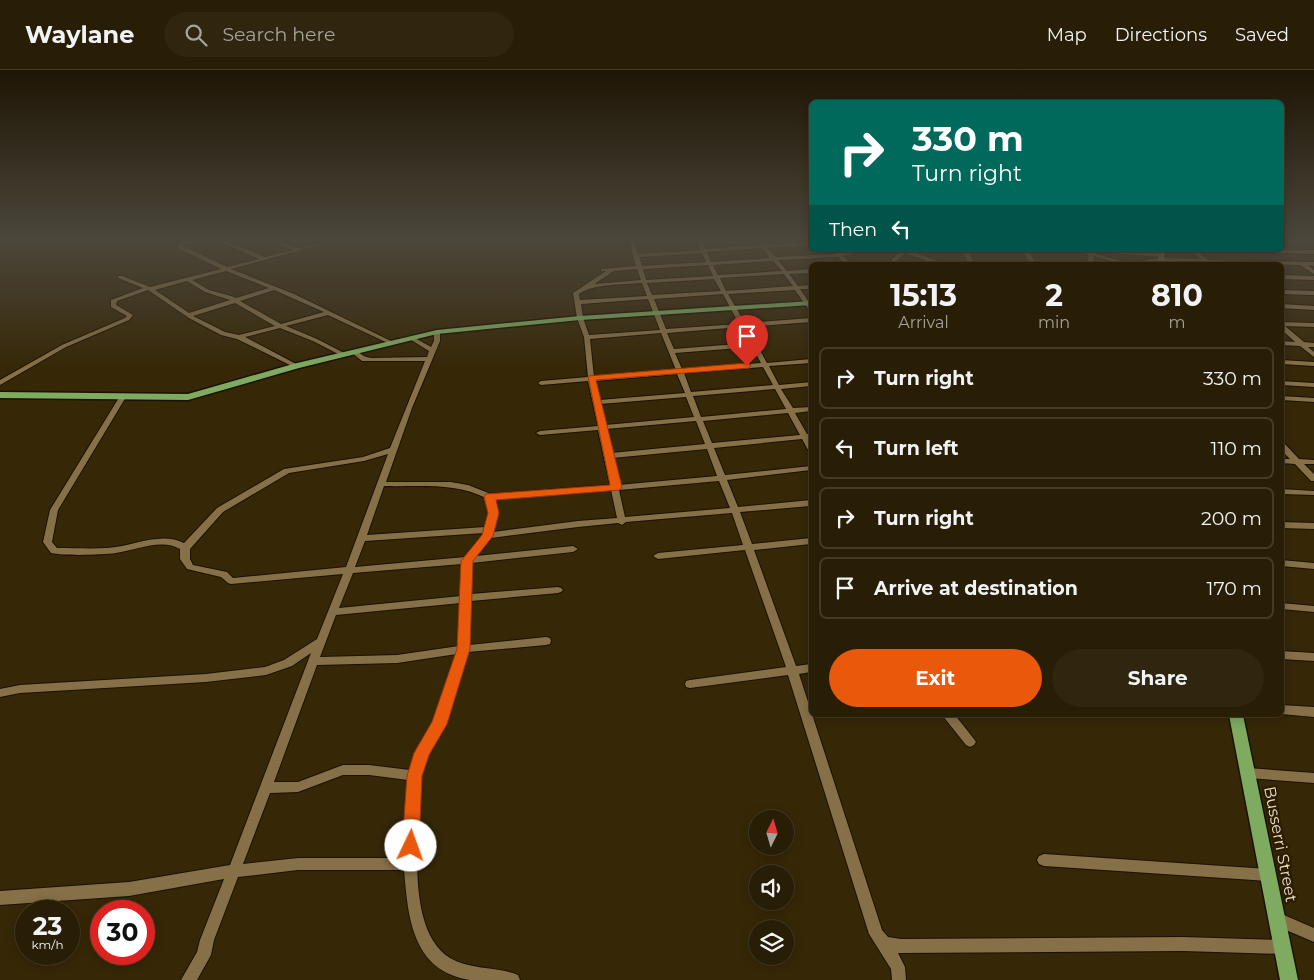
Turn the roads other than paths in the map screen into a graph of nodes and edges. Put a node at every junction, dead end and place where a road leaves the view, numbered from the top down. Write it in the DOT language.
graph roads {
  1 [pos="137,283"];
  2 [pos="168,283"];
  3 [pos="194,283"];
  4 [pos="261,283"];
  5 [pos="592,283"];
  6 [pos="627,283"];
  7 [pos="645,283"];
  8 [pos="719,283"];
  9 [pos="793,283"];
  10 [pos="587,287"];
  11 [pos="809,287"];
  12 [pos="149,288"];
  13 [pos="796,288"];
  14 [pos="272,289"];
  15 [pos="1284,292"];
  16 [pos="724,293"];
  17 [pos="1314,293"];
  18 [pos="650,297"];
  19 [pos="233,301"];
  20 [pos="576,302"];
  21 [pos="809,304"];
  22 [pos="809,305"];
  23 [pos="1284,306"];
  24 [pos="733,308"];
  25 [pos="1314,308"];
  26 [pos="328,313"];
  27 [pos="657,313"];
  28 [pos="189,315"];
  29 [pos="580,318"];
  30 [pos="809,320"];
  31 [pos="278,325"];
  32 [pos="1284,325"];
  33 [pos="1314,325"];
  34 [pos="744,326"];
  35 [pos="1284,328"];
  36 [pos="664,330"];
  37 [pos="437,332"];
  38 [pos="239,337"];
  39 [pos="587,337"];
  40 [pos="412,338"];
  41 [pos="392,343"];
  42 [pos="1284,344"];
  43 [pos="1302,344"];
  44 [pos="1314,344"];
  45 [pos="383,345"];
  46 [pos="755,345"];
  47 [pos="671,351"];
  48 [pos="354,352"];
  49 [pos="431,354"];
  50 [pos="344,355"];
  51 [pos="1314,355"];
  52 [pos="394,358"];
  53 [pos="809,361"];
  54 [pos="1284,362"];
  55 [pos="1314,364"];
  56 [pos="764,365"];
  57 [pos="296,366"];
  58 [pos="679,372"];
  59 [pos="591,378"];
  60 [pos="541,383"];
  61 [pos="1284,383"];
  62 [pos="0,384"];
  63 [pos="809,384"];
  64 [pos="1314,384"];
  65 [pos="776,386"];
  66 [pos="687,394"];
  67 [pos="0,396"];
  68 [pos="122,397"];
  69 [pos="1284,398"];
  70 [pos="1314,400"];
  71 [pos="596,402"];
  72 [pos="809,409"];
  73 [pos="789,411"];
  74 [pos="700,419"];
  75 [pos="602,429"];
  76 [pos="540,433"];
  77 [pos="808,437"];
  78 [pos="710,446"];
  79 [pos="1284,448"];
  80 [pos="392,450"];
  81 [pos="609,456"];
  82 [pos="1284,461"];
  83 [pos="1296,462"];
  84 [pos="1314,462"];
  85 [pos="809,468"];
  86 [pos="723,478"];
  87 [pos="1314,479"];
  88 [pos="380,484"];
  89 [pos="616,487"];
  90 [pos="1284,491"];
  91 [pos="1314,493"];
  92 [pos="490,497"];
  93 [pos="809,502"];
  94 [pos="735,510"];
  95 [pos="622,522"];
  96 [pos="1284,525"];
  97 [pos="1314,526"];
  98 [pos="488,533"];
  99 [pos="360,538"];
  100 [pos="809,541"];
  101 [pos="185,548"];
  102 [pos="749,548"];
  103 [pos="573,549"];
  104 [pos="658,556"];
  105 [pos="467,561"];
  106 [pos="1284,564"];
  107 [pos="1314,566"];
  108 [pos="350,571"];
  109 [pos="558,590"];
  110 [pos="466,598"];
  111 [pos="1284,606"];
  112 [pos="1314,609"];
  113 [pos="332,612"];
  114 [pos="546,641"];
  115 [pos="320,642"];
  116 [pos="464,649"];
  117 [pos="1284,654"];
  118 [pos="1314,657"];
  119 [pos="313,661"];
  120 [pos="809,668"];
  121 [pos="792,670"];
  122 [pos="690,684"];
  123 [pos="0,693"];
  124 [pos="1284,709"];
  125 [pos="1314,712"];
  126 [pos="950,717"];
  127 [pos="1236,717"];
  128 [pos="970,742"];
  129 [pos="1248,773"];
  130 [pos="414,776"];
  131 [pos="1314,778"];
  132 [pos="265,788"];
  133 [pos="1044,860"];
  134 [pos="410,864"];
  135 [pos="234,871"];
  136 [pos="1268,875"];
  137 [pos="0,898"];
  138 [pos="1277,919"];
  139 [pos="1314,935"];
  140 [pos="884,943"];
  141 [pos="1283,947"];
  142 [pos="188,980"];
  143 [pos="513,980"];
  144 [pos="900,980"];
  145 [pos="1289,980"];
  1 -- 12 [label="street"];
  2 -- 12 [label="street"];
  3 -- 19 [label="street"];
  4 -- 14 [label="street"];
  5 -- 10 [label="street"];
  6 -- 10 [label="street"];
  7 -- 18 [label="street"];
  8 -- 16 [label="street"];
  9 -- 13 [label="street"];
  10 -- 20 [label="street"];
  11 -- 13 [label="street"];
  12 -- 28 [label="street"];
  12 -- 62 [label="street"];
  13 -- 16 [label="street"];
  13 -- 21 [label="street"];
  14 -- 19 [label="street"];
  14 -- 26 [label="street"];
  15 -- 17 [label="street"];
  16 -- 18 [label="street"];
  16 -- 24 [label="street"];
  18 -- 20 [label="street"];
  18 -- 27 [label="street"];
  19 -- 28 [label="street"];
  19 -- 31 [label="street"];
  20 -- 29 [label="street"];
  22 -- 24 [label="main road"];
  23 -- 25 [label="street"];
  24 -- 27 [label="main road"];
  24 -- 34 [label="street"];
  26 -- 31 [label="street"];
  26 -- 41 [label="street"];
  27 -- 29 [label="main road"];
  27 -- 36 [label="street"];
  28 -- 38 [label="street"];
  29 -- 37 [label="main road"];
  29 -- 39 [label="street"];
  30 -- 34 [label="street"];
  31 -- 38 [label="street"];
  31 -- 50 [label="street"];
  32 -- 33 [label="street"];
  34 -- 36 [label="street"];
  34 -- 46 [label="street"];
  35 -- 43 [label="street"];
  36 -- 39 [label="street"];
  36 -- 47 [label="street"];
  37 -- 40 [label="main road"];
  37 -- 49 [label="street"];
  38 -- 57 [label="street"];
  39 -- 59 [label="street"];
  40 -- 41 [label="main road"];
  40 -- 49 [label="street"];
  41 -- 45 [label="main road"];
  42 -- 43 [label="street"];
  43 -- 44 [label="street"];
  43 -- 51 [label="street"];
  45 -- 48 [label="main road"];
  45 -- 52 [label="street"];
  46 -- 47 [label="street"];
  46 -- 56 [label="street"];
  47 -- 58 [label="street"];
  48 -- 50 [label="main road"];
  48 -- 52 [label="street"];
  49 -- 52 [label="street"];
  49 -- 80 [label="street"];
  50 -- 57 [label="main road"];
  53 -- 56 [label="street"];
  54 -- 55 [label="street"];
  56 -- 58 [label="street"];
  56 -- 65 [label="street"];
  57 -- 68 [label="main road"];
  58 -- 59 [label="street"];
  58 -- 66 [label="street"];
  59 -- 60 [label="street"];
  59 -- 71 [label="street"];
  61 -- 64 [label="street"];
  63 -- 65 [label="street"];
  65 -- 66 [label="street"];
  65 -- 73 [label="street"];
  66 -- 71 [label="street"];
  66 -- 74 [label="street"];
  67 -- 68 [label="main road"];
  68 -- 101 [label="street"];
  69 -- 70 [label="street"];
  71 -- 75 [label="street"];
  72 -- 73 [label="street"];
  73 -- 74 [label="street"];
  73 -- 77 [label="street"];
  74 -- 75 [label="street"];
  74 -- 78 [label="street"];
  75 -- 76 [label="street"];
  75 -- 81 [label="street"];
  77 -- 78 [label="street"];
  78 -- 81 [label="street"];
  78 -- 86 [label="street"];
  79 -- 83 [label="street"];
  80 -- 88 [label="street"];
  80 -- 101 [label="street"];
  81 -- 89 [label="street"];
  82 -- 83 [label="street"];
  83 -- 84 [label="street"];
  83 -- 87 [label="street"];
  85 -- 86 [label="street"];
  86 -- 89 [label="street"];
  86 -- 94 [label="street"];
  88 -- 92 [label="street"];
  88 -- 99 [label="street"];
  89 -- 92 [label="street"];
  89 -- 95 [label="street"];
  90 -- 91 [label="street"];
  92 -- 98 [label="street"];
  93 -- 94 [label="street"];
  94 -- 95 [label="street"];
  94 -- 102 [label="street"];
  95 -- 98 [label="street"];
  96 -- 97 [label="street"];
  98 -- 99 [label="street"];
  98 -- 105 [label="street"];
  99 -- 108 [label="street"];
  100 -- 102 [label="street"];
  101 -- 108 [label="street"];
  102 -- 104 [label="street"];
  102 -- 121 [label="street"];
  103 -- 105 [label="street"];
  105 -- 108 [label="street"];
  105 -- 110 [label="street"];
  106 -- 107 [label="street"];
  108 -- 113 [label="street"];
  109 -- 110 [label="street"];
  110 -- 113 [label="street"];
  110 -- 116 [label="street"];
  111 -- 112 [label="street"];
  113 -- 115 [label="street"];
  114 -- 116 [label="street"];
  115 -- 119 [label="street"];
  115 -- 123 [label="street"];
  116 -- 119 [label="street"];
  116 -- 130 [label="street"];
  117 -- 118 [label="street"];
  119 -- 132 [label="street"];
  120 -- 121 [label="street"];
  121 -- 122 [label="street"];
  121 -- 140 [label="street"];
  124 -- 125 [label="street"];
  126 -- 128 [label="street"];
  127 -- 129 [label="main road, Busserri Street"];
  129 -- 131 [label="street"];
  129 -- 136 [label="main road, Busserri Street"];
  130 -- 132 [label="street"];
  130 -- 134 [label="street"];
  132 -- 135 [label="street"];
  133 -- 136 [label="street"];
  134 -- 135 [label="street"];
  134 -- 143 [label="street"];
  135 -- 137 [label="street"];
  135 -- 142 [label="street"];
  136 -- 138 [label="main road, Busserri Street"];
  138 -- 139 [label="street"];
  138 -- 141 [label="main road, Busserri Street"];
  140 -- 141 [label="street"];
  140 -- 144 [label="street"];
  141 -- 145 [label="main road, Busserri Street"];
}
